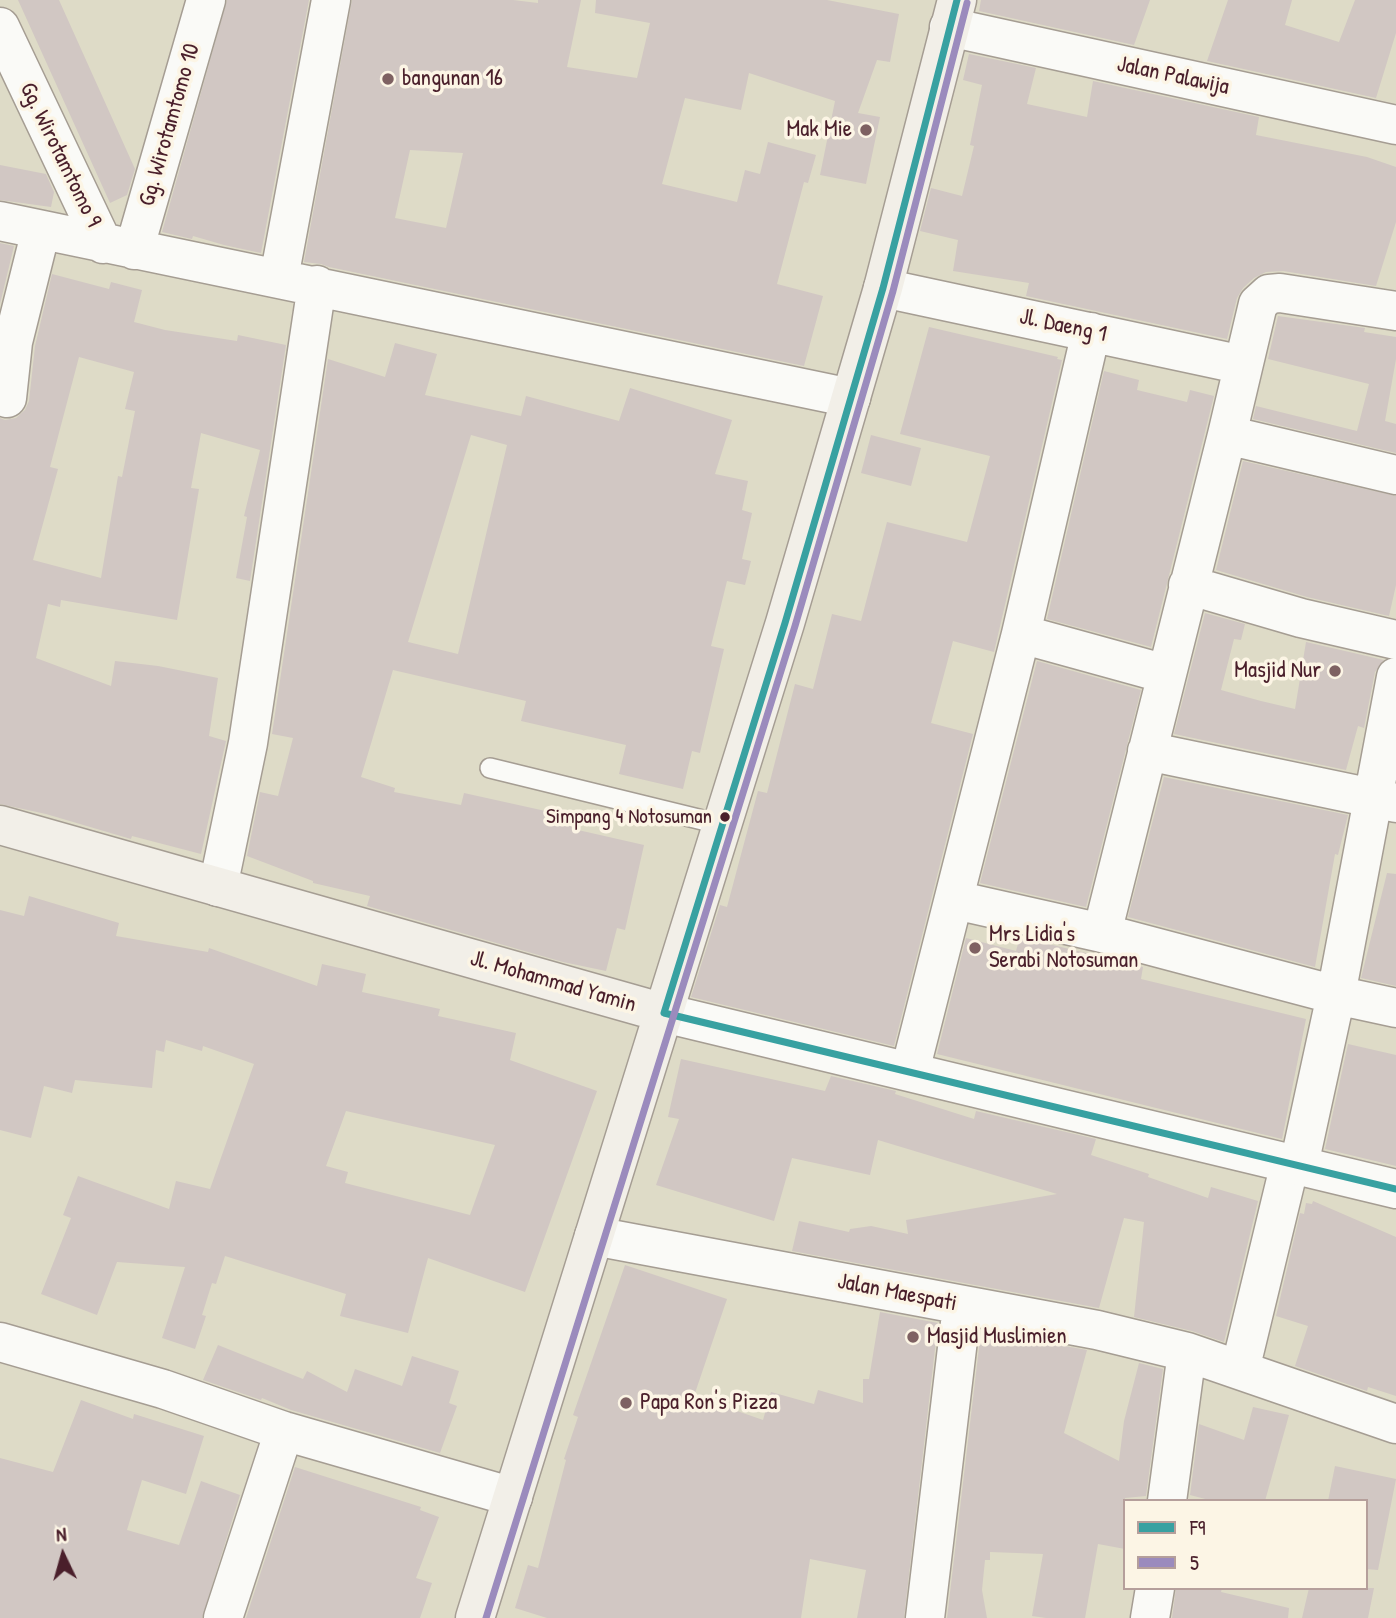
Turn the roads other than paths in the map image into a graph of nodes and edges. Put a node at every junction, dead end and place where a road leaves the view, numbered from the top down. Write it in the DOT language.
graph roads {
  1 [pos="206,0"];
  2 [pos="331,0"];
  3 [pos="953,13"];
  4 [pos="0,27"];
  5 [pos="1396,125"];
  6 [pos="0,221"];
  7 [pos="41,230"];
  8 [pos="119,247"];
  9 [pos="279,278"];
  10 [pos="317,285"];
  11 [pos="883,288"];
  12 [pos="1396,311"];
  13 [pos="1091,332"];
  14 [pos="1243,365"];
  15 [pos="7,398"];
  16 [pos="851,398"];
  17 [pos="1227,435"];
  18 [pos="1396,474"];
  19 [pos="1188,585"];
  20 [pos="1021,634"];
  21 [pos="1396,640"];
  22 [pos="1166,674"];
  23 [pos="1396,677"];
  24 [pos="1147,751"];
  25 [pos="490,768"];
  26 [pos="1384,801"];
  27 [pos="0,825"];
  28 [pos="723,825"];
  29 [pos="218,887"];
  30 [pos="955,900"];
  31 [pos="1101,933"];
  32 [pos="1336,995"];
  33 [pos="1396,1008"];
  34 [pos="664,1013"];
  35 [pos="910,1071"];
  36 [pos="1295,1164"];
  37 [pos="1396,1189"];
  38 [pos="594,1236"];
  39 [pos="962,1306"];
  40 [pos="0,1342"];
  41 [pos="1188,1352"];
  42 [pos="1240,1370"];
  43 [pos="1396,1424"];
  44 [pos="284,1431"];
  45 [pos="513,1497"];
  46 [pos="1167,1499"];
  47 [pos="1155,1590"];
  48 [pos="223,1618"];
  49 [pos="475,1618"];
  50 [pos="925,1618"];
  51 [pos="1150,1618"];
  1 -- 8 [label="street, Gg. Wirotamtomo 10"];
  2 -- 9 [label="street"];
  3 -- 5 [label="street, Jalan Palawija"];
  3 -- 11 [label="main road"];
  4 -- 8 [label="street, Gg. Wirotamtomo 9"];
  6 -- 7 [label="street"];
  7 -- 8 [label="street"];
  7 -- 15 [label="street"];
  8 -- 9 [label="street"];
  9 -- 10 [label="street"];
  10 -- 16 [label="street"];
  10 -- 29 [label="street"];
  11 -- 13 [label="street, Jl. Daeng 1"];
  11 -- 16 [label="main road"];
  12 -- 14 [label="street"];
  13 -- 14 [label="street, Jl. Daeng 1"];
  13 -- 20 [label="street"];
  14 -- 17 [label="street"];
  16 -- 28 [label="main road"];
  17 -- 18 [label="street"];
  17 -- 19 [label="street"];
  19 -- 21 [label="street"];
  19 -- 22 [label="street"];
  20 -- 22 [label="street"];
  20 -- 30 [label="street"];
  22 -- 24 [label="street"];
  23 -- 26 [label="street"];
  24 -- 26 [label="street"];
  24 -- 31 [label="street"];
  25 -- 28 [label="lane"];
  26 -- 32 [label="street"];
  27 -- 29 [label="main road, Jl. Mohammad Yamin"];
  28 -- 34 [label="main road"];
  29 -- 34 [label="main road, Jl. Mohammad Yamin"];
  30 -- 31 [label="street"];
  30 -- 35 [label="street"];
  31 -- 32 [label="street"];
  32 -- 33 [label="street"];
  32 -- 36 [label="street"];
  34 -- 35 [label="street, Jl. Mohammad Yamin"];
  34 -- 38 [label="main road"];
  35 -- 36 [label="street, Jl. Mohammad Yamin"];
  36 -- 37 [label="street, Jl. Mohammad Yamin"];
  36 -- 42 [label="street"];
  38 -- 39 [label="street, Jalan Maespati"];
  38 -- 45 [label="main road"];
  39 -- 41 [label="street, Jalan Maespati"];
  39 -- 50 [label="street"];
  40 -- 44 [label="street"];
  41 -- 42 [label="street, Jalan Maespati"];
  41 -- 46 [label="street"];
  42 -- 43 [label="street, Jalan Maespati"];
  44 -- 45 [label="street"];
  44 -- 48 [label="street"];
  45 -- 49 [label="main road"];
  47 -- 51 [label="street"];
}
